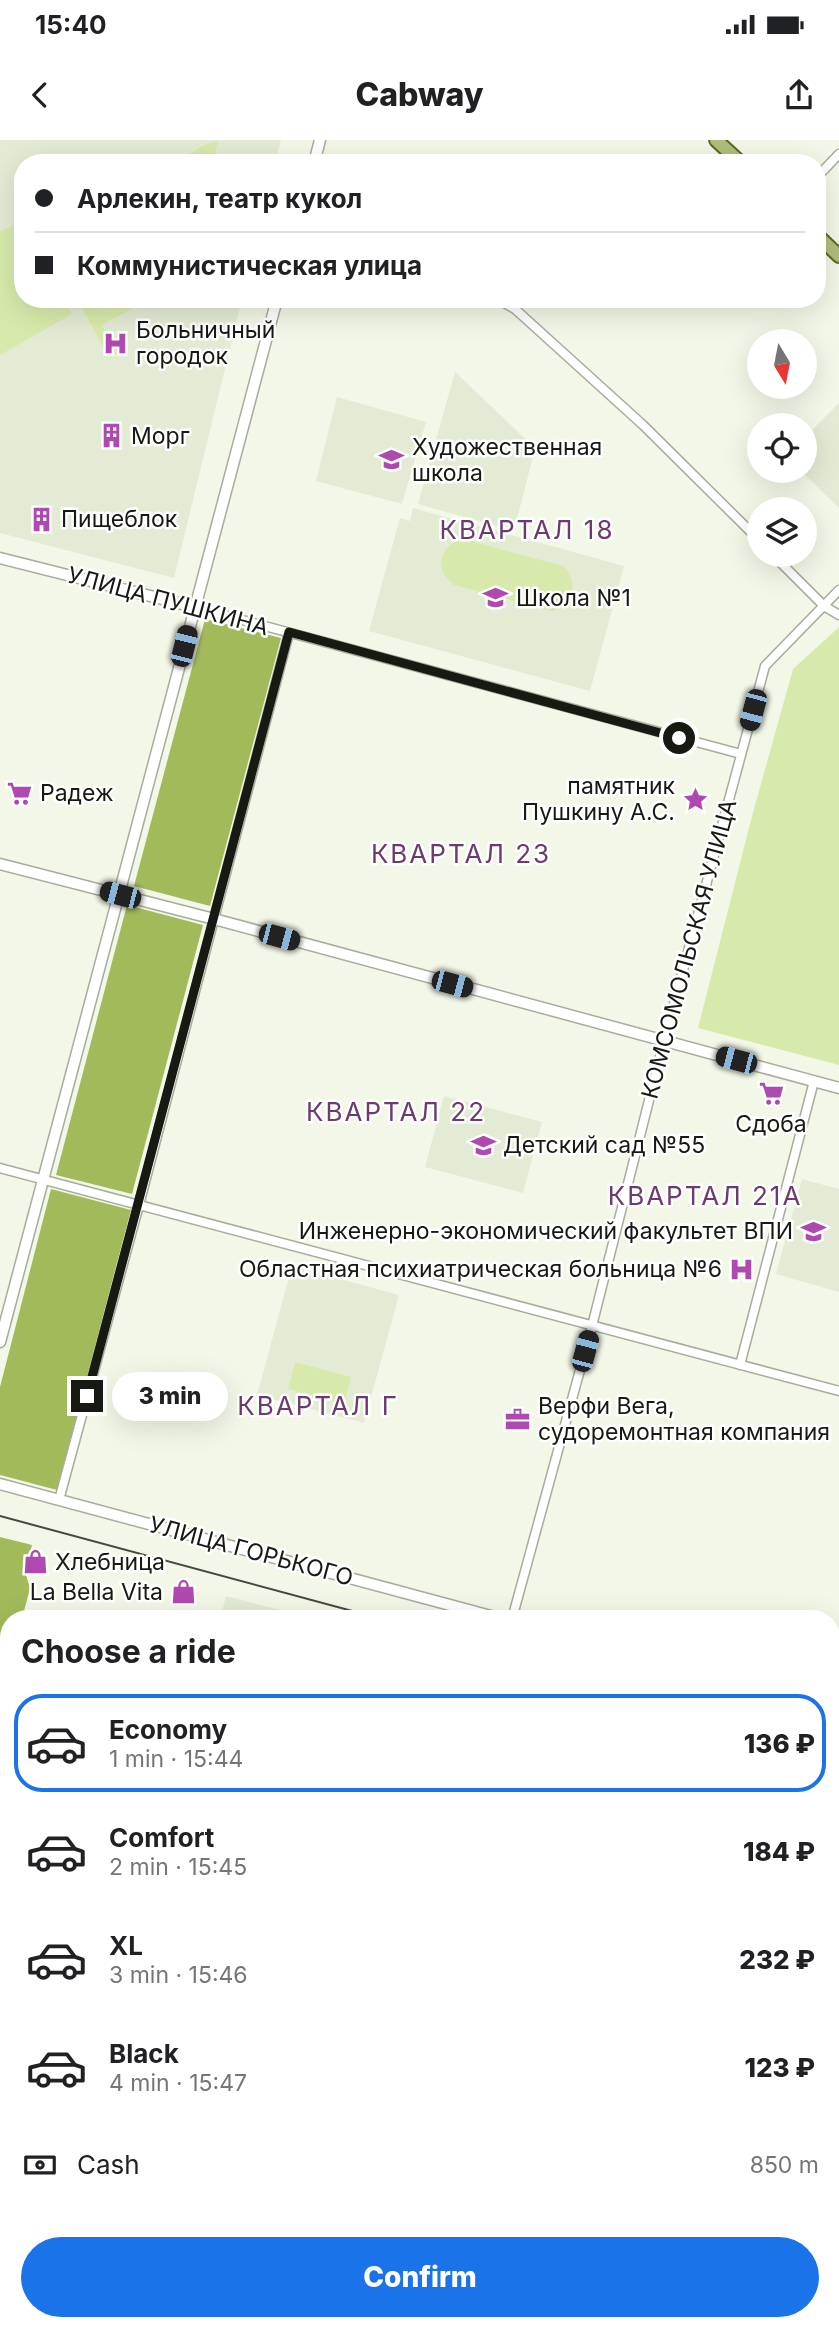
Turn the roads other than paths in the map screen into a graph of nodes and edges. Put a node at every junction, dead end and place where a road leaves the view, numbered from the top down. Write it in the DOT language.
graph roads {
  1 [pos="716,140"];
  2 [pos="731,154"];
  3 [pos="839,154"];
  4 [pos="826,168"];
  5 [pos="826,244"];
  6 [pos="839,256"];
  7 [pos="275,308"];
  8 [pos="513,308"];
  9 [pos="747,528"];
  10 [pos="0,558"];
  11 [pos="785,567"];
  12 [pos="839,590"];
  13 [pos="824,606"];
  14 [pos="194,607"];
  15 [pos="839,615"];
  16 [pos="289,632"];
  17 [pos="741,754"];
  18 [pos="0,864"];
  19 [pos="120,895"];
  20 [pos="214,919"];
  21 [pos="664,1041"];
  22 [pos="814,1081"];
  23 [pos="839,1087"];
  24 [pos="0,1168"];
  25 [pos="44,1180"];
  26 [pos="139,1205"];
  27 [pos="592,1325"];
  28 [pos="0,1342"];
  29 [pos="740,1365"];
  30 [pos="839,1391"];
  31 [pos="0,1484"];
  32 [pos="59,1500"];
  33 [pos="468,1610"];
  34 [pos="514,1610"];
  1 -- 2 [label="main road"];
  3 -- 4 [label="street"];
  5 -- 6 [label="main road"];
  7 -- 14 [label="street"];
  8 -- 9 [label="street"];
  10 -- 14 [label="street, УЛИЦА ПУШКИНА"];
  11 -- 13 [label="street"];
  12 -- 13 [label="street, КОМСОМОЛЬСКАЯ УЛИЦА"];
  13 -- 15 [label="street"];
  13 -- 17 [label="street, КОМСОМОЛЬСКАЯ УЛИЦА"];
  14 -- 16 [label="street, УЛИЦА ПУШКИНА"];
  14 -- 19 [label="street"];
  16 -- 17 [label="street, УЛИЦА ПУШКИНА"];
  16 -- 20 [label="street"];
  17 -- 21 [label="street, КОМСОМОЛЬСКАЯ УЛИЦА"];
  18 -- 19 [label="street"];
  19 -- 20 [label="street"];
  19 -- 25 [label="street"];
  20 -- 21 [label="street"];
  20 -- 26 [label="street"];
  21 -- 22 [label="street"];
  21 -- 27 [label="street, КОМСОМОЛЬСКАЯ УЛИЦА"];
  22 -- 23 [label="street"];
  22 -- 29 [label="street"];
  24 -- 25 [label="street"];
  25 -- 26 [label="street"];
  25 -- 28 [label="street"];
  26 -- 27 [label="street"];
  26 -- 32 [label="street"];
  27 -- 29 [label="street"];
  27 -- 34 [label="street, КОМСОМОЛЬСКАЯ УЛИЦА"];
  29 -- 30 [label="street"];
  31 -- 32 [label="street, УЛИЦА ГОРЬКОГО"];
  32 -- 33 [label="street, УЛИЦА ГОРЬКОГО"];
}
